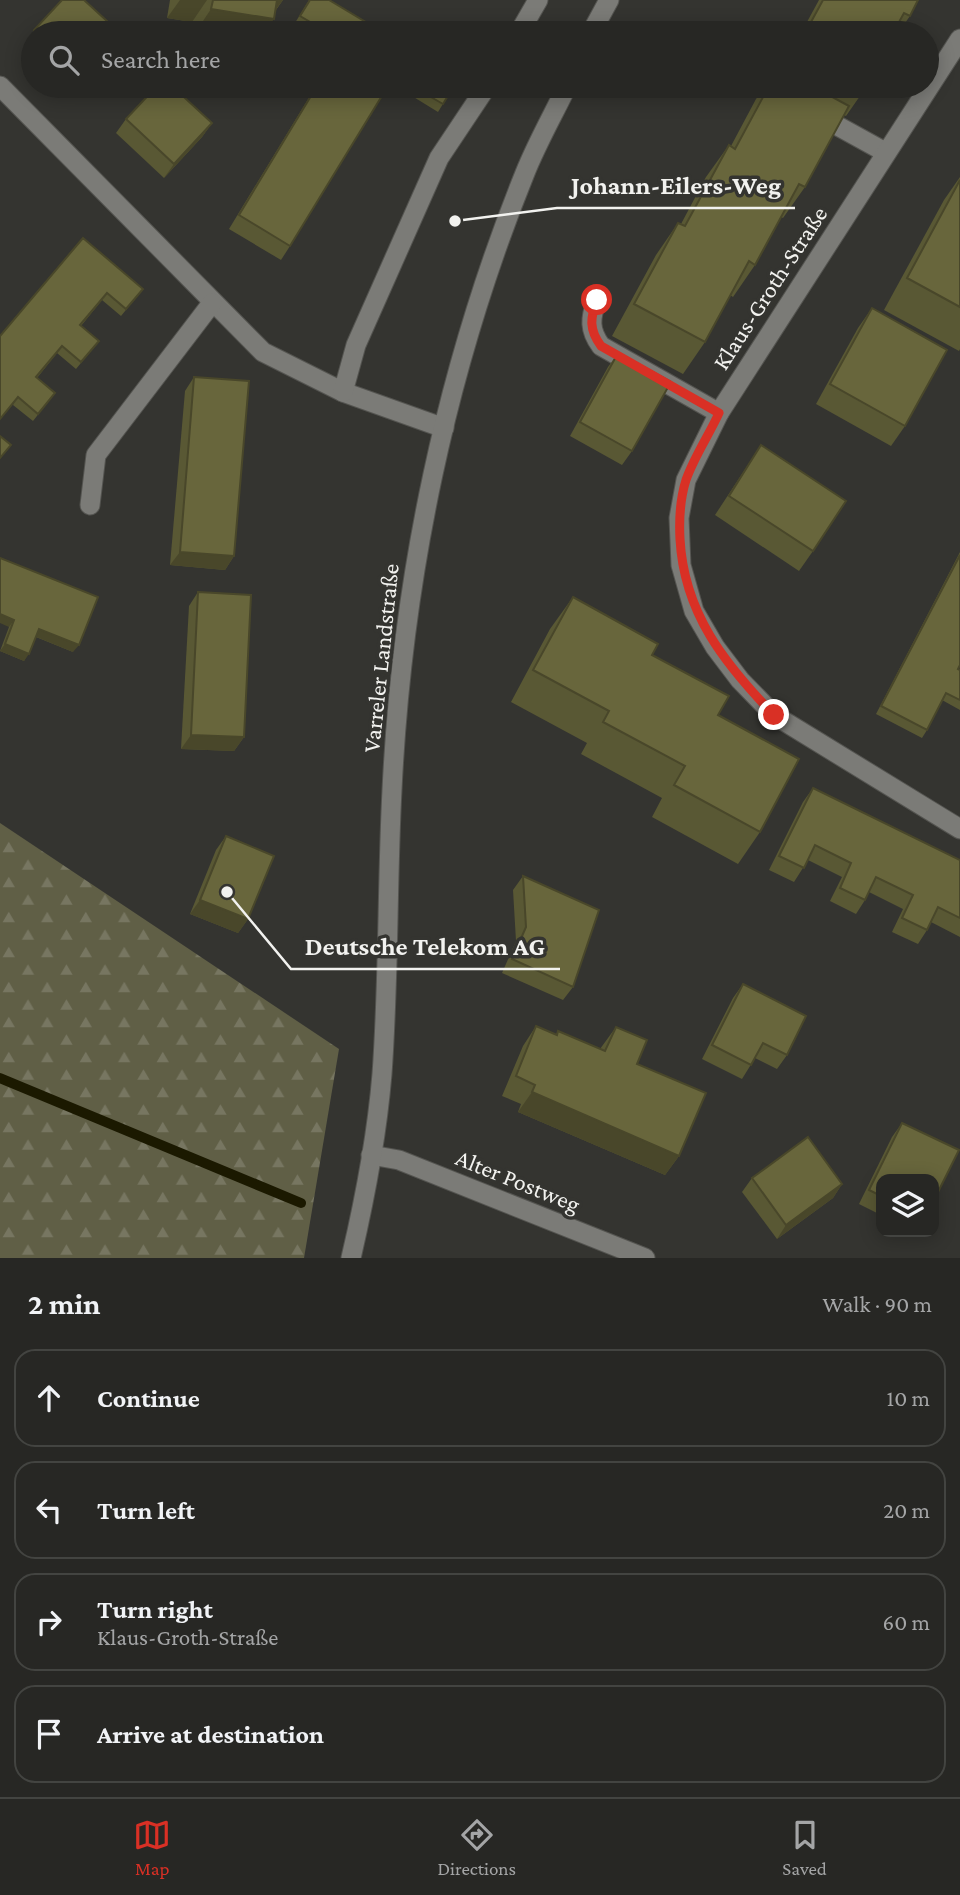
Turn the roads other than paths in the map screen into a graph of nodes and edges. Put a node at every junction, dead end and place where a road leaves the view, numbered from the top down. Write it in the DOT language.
graph roads {
  1 [pos="538,0"];
  2 [pos="610,0"];
  3 [pos="526,21"];
  4 [pos="598,21"];
  5 [pos="960,39"];
  6 [pos="939,71"];
  7 [pos="0,86"];
  8 [pos="479,98"];
  9 [pos="560,98"];
  10 [pos="921,98"];
  11 [pos="800,106"];
  12 [pos="886,152"];
  13 [pos="597,300"];
  14 [pos="212,303"];
  15 [pos="343,392"];
  16 [pos="719,413"];
  17 [pos="444,428"];
  18 [pos="90,505"];
  19 [pos="960,829"];
  20 [pos="371,1155"];
  21 [pos="351,1258"];
  22 [pos="645,1258"];
  1 -- 3 [label="street"];
  2 -- 4 [label="street"];
  5 -- 6 [label="street, Klaus-Groth-Straße"];
  7 -- 14 [label="street"];
  8 -- 15 [label="street"];
  9 -- 17 [label="street, Varreler Landstraße"];
  10 -- 12 [label="street, Klaus-Groth-Straße"];
  11 -- 12 [label="street"];
  12 -- 16 [label="street, Klaus-Groth-Straße"];
  13 -- 16 [label="street"];
  14 -- 15 [label="street"];
  14 -- 18 [label="street"];
  15 -- 17 [label="street"];
  16 -- 19 [label="street, Klaus-Groth-Straße"];
  17 -- 20 [label="street, Varreler Landstraße"];
  20 -- 21 [label="street, Varreler Landstraße"];
  20 -- 22 [label="street, Alter Postweg"];
}
